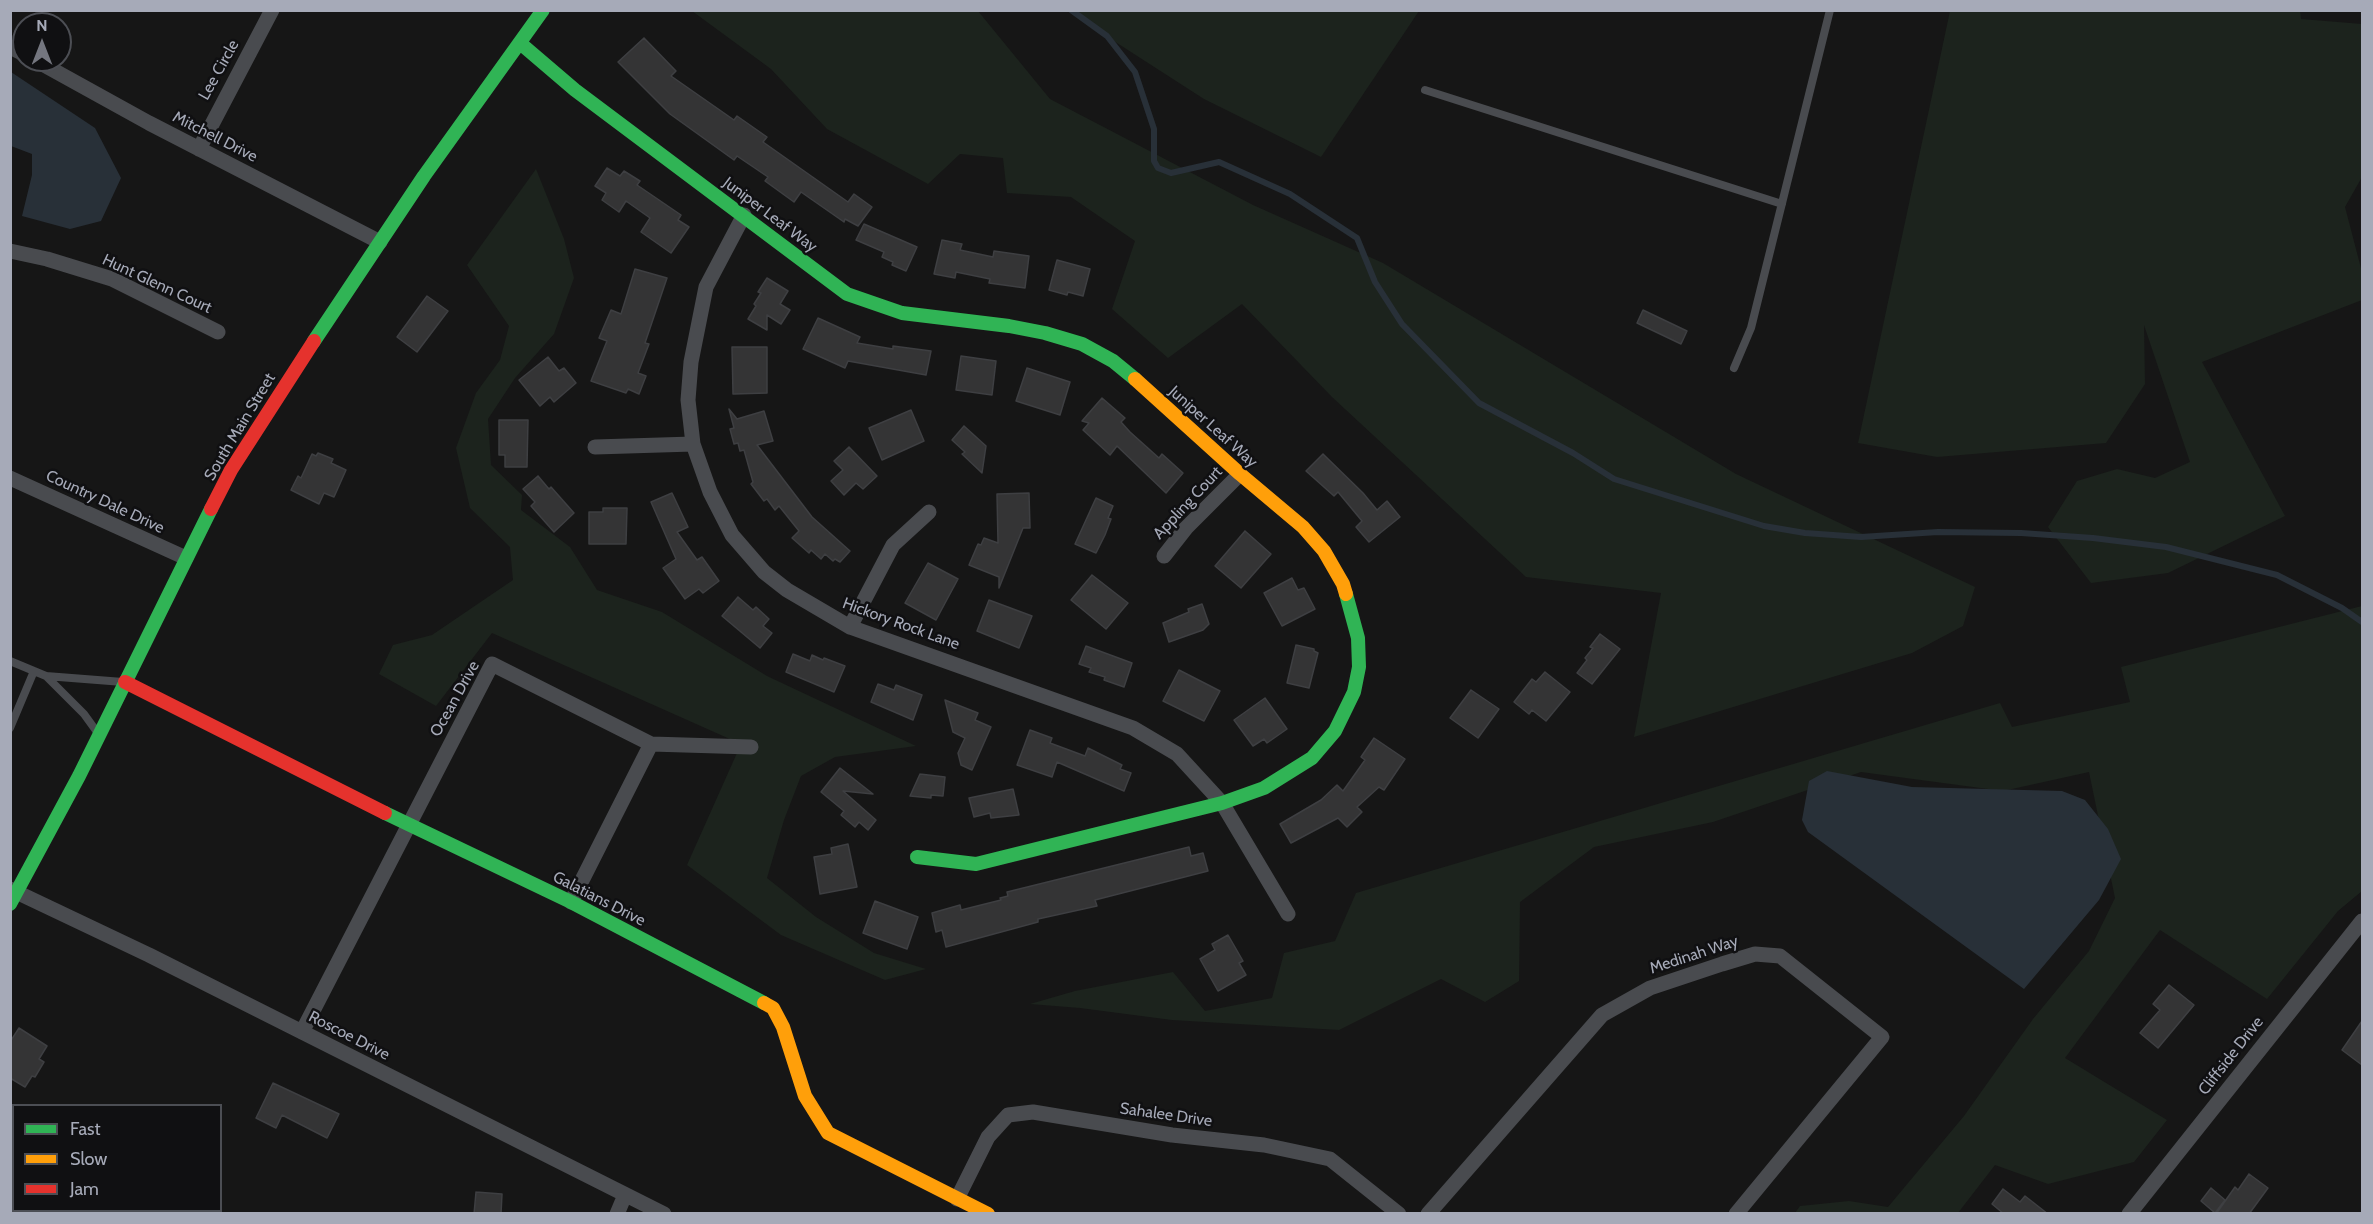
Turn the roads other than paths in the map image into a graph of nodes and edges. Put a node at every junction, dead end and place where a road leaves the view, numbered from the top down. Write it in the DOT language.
graph roads {
  1 [pos="272,10"];
  2 [pos="543,10"];
  3 [pos="1830,10"];
  4 [pos="520,43"];
  5 [pos="57,72"];
  6 [pos="1425,90"];
  7 [pos="199,148"];
  8 [pos="1782,204"];
  9 [pos="744,215"];
  10 [pos="380,242"];
  11 [pos="10,251"];
  12 [pos="218,332"];
  13 [pos="1734,368"];
  14 [pos="693,444"];
  15 [pos="595,447"];
  16 [pos="1240,474"];
  17 [pos="10,478"];
  18 [pos="929,512"];
  19 [pos="1164,556"];
  20 [pos="186,558"];
  21 [pos="850,627"];
  22 [pos="10,661"];
  23 [pos="33,671"];
  24 [pos="46,676"];
  25 [pos="125,682"];
  26 [pos="10,728"];
  27 [pos="99,735"];
  28 [pos="651,744"];
  29 [pos="751,747"];
  30 [pos="1222,803"];
  31 [pos="408,824"];
  32 [pos="917,857"];
  33 [pos="13,895"];
  34 [pos="571,902"];
  35 [pos="1287,914"];
  36 [pos="2362,921"];
  37 [pos="302,1032"];
  38 [pos="625,1195"];
  39 [pos="957,1199"];
  40 [pos="616,1214"];
  41 [pos="664,1214"];
  42 [pos="988,1214"];
  43 [pos="1399,1214"];
  44 [pos="1428,1214"];
  45 [pos="1736,1214"];
  46 [pos="2129,1214"];
  1 -- 7 [label="street, Lee Circle"];
  2 -- 4 [label="street, South Main Street"];
  3 -- 8 [label="lane"];
  4 -- 9 [label="street, Juniper Leaf Way"];
  4 -- 10 [label="street, South Main Street"];
  5 -- 7 [label="street, Mitchell Drive"];
  6 -- 8 [label="lane"];
  7 -- 10 [label="street, Mitchell Drive"];
  8 -- 13 [label="lane"];
  9 -- 14 [label="street, Hickory Rock Lane"];
  9 -- 16 [label="street, Juniper Leaf Way"];
  10 -- 20 [label="street, South Main Street"];
  11 -- 12 [label="street, Hunt Glenn Court"];
  14 -- 15 [label="street"];
  14 -- 21 [label="street, Hickory Rock Lane"];
  16 -- 19 [label="street, Appling Court"];
  16 -- 30 [label="street, Juniper Leaf Way"];
  17 -- 20 [label="street, Country Dale Drive"];
  18 -- 21 [label="street"];
  20 -- 25 [label="street, South Main Street"];
  21 -- 30 [label="street, Hickory Rock Lane"];
  22 -- 23 [label="lane"];
  23 -- 24 [label="lane"];
  23 -- 26 [label="lane"];
  24 -- 25 [label="lane"];
  24 -- 27 [label="lane"];
  25 -- 27 [label="street, South Main Street"];
  25 -- 31 [label="street, Galatians Drive"];
  27 -- 33 [label="street, South Main Street"];
  28 -- 29 [label="street"];
  28 -- 31 [label="street, Ocean Drive"];
  28 -- 34 [label="street"];
  30 -- 32 [label="street, Juniper Leaf Way"];
  30 -- 35 [label="street, Hickory Rock Lane"];
  31 -- 34 [label="street, Galatians Drive"];
  31 -- 37 [label="street, Ocean Drive"];
  33 -- 37 [label="street, Roscoe Drive"];
  34 -- 39 [label="street, Galatians Drive"];
  36 -- 46 [label="street, Cliffside Drive"];
  37 -- 38 [label="street, Roscoe Drive"];
  38 -- 40 [label="street"];
  38 -- 41 [label="street, Roscoe Drive"];
  39 -- 42 [label="street, Galatians Drive"];
  39 -- 43 [label="street, Sahalee Drive"];
  44 -- 45 [label="street, Medinah Way"];
}
